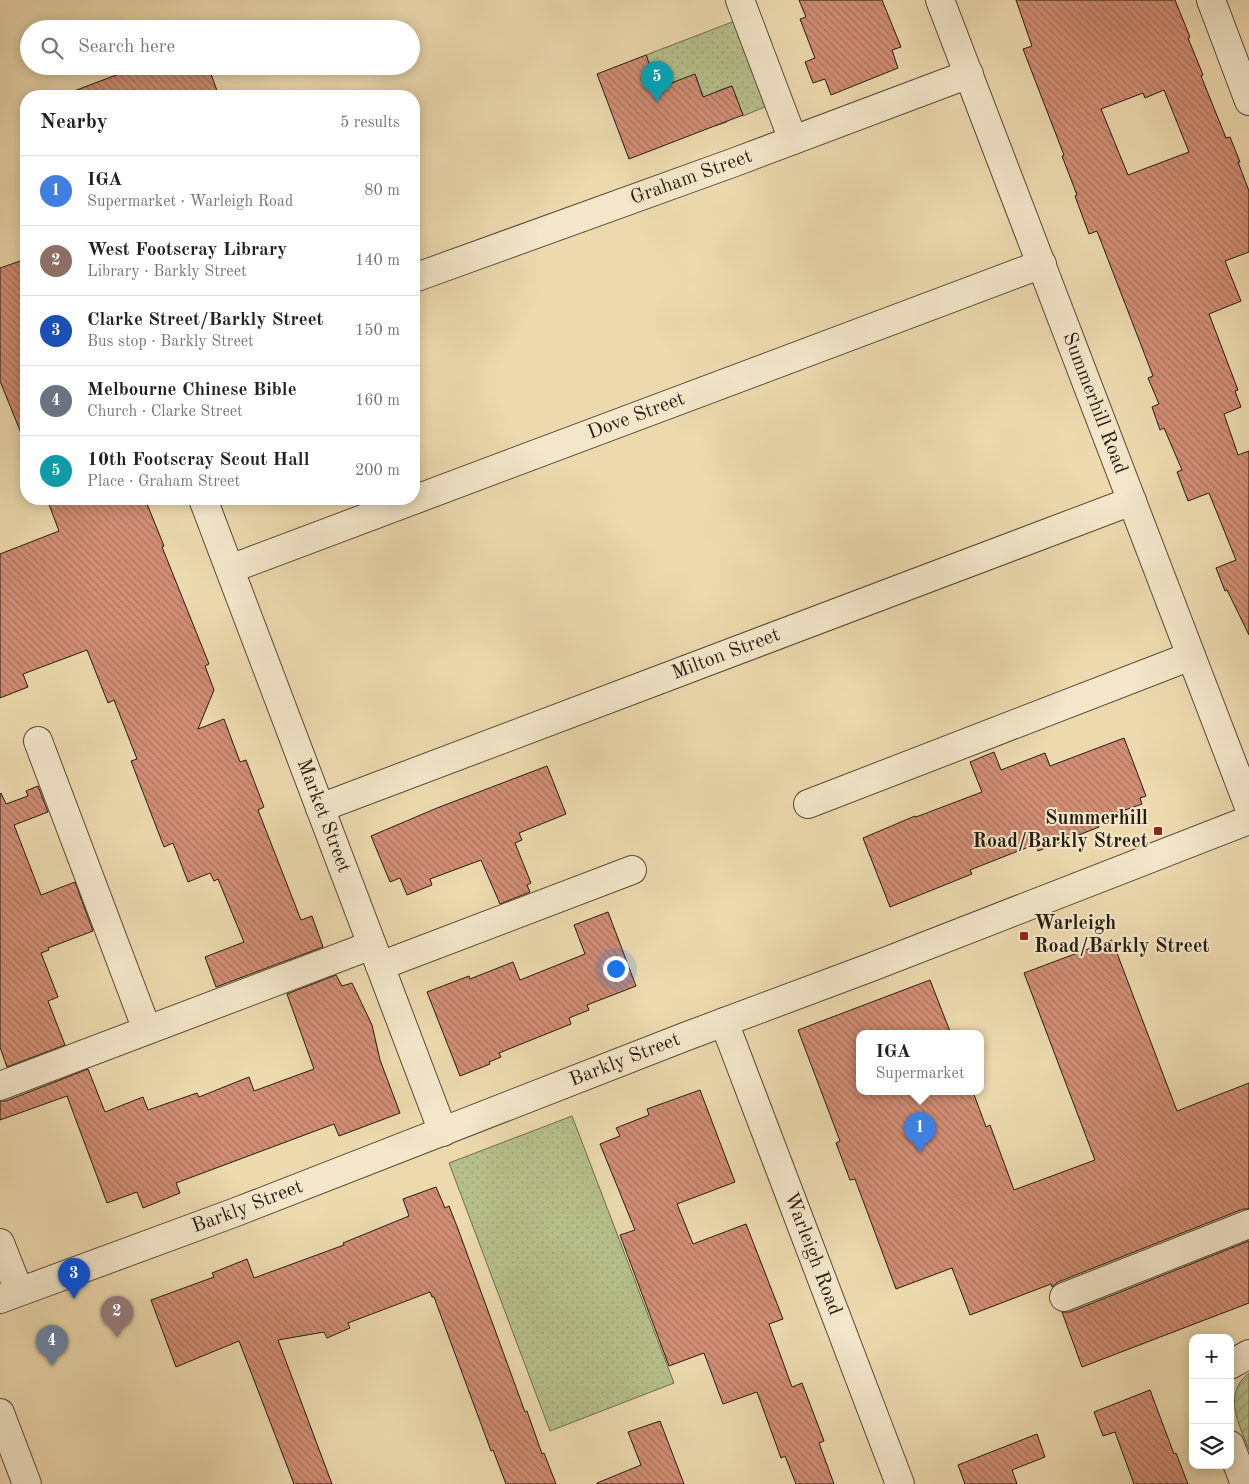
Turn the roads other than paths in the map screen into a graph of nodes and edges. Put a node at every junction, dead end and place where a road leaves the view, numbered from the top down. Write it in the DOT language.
graph roads {
  1 [pos="740,0"];
  2 [pos="940,0"];
  3 [pos="1211,0"];
  4 [pos="969,74"];
  5 [pos="1249,101"];
  6 [pos="793,140"];
  7 [pos="1042,264"];
  8 [pos="420,276"];
  9 [pos="420,498"];
  10 [pos="1132,501"];
  11 [pos="205,505"];
  12 [pos="400,505"];
  13 [pos="230,569"];
  14 [pos="1192,656"];
  15 [pos="38,741"];
  16 [pos="808,804"];
  17 [pos="1249,807"];
  18 [pos="320,808"];
  19 [pos="1249,820"];
  20 [pos="632,870"];
  21 [pos="376,956"];
  22 [pos="724,1022"];
  23 [pos="147,1030"];
  24 [pos="0,1086"];
  25 [pos="443,1132"];
  26 [pos="1249,1224"];
  27 [pos="0,1243"];
  28 [pos="10,1295"];
  29 [pos="1064,1298"];
  30 [pos="1249,1354"];
  31 [pos="1234,1363"];
  32 [pos="0,1413"];
  33 [pos="1234,1456"];
  34 [pos="27,1484"];
  35 [pos="900,1484"];
  36 [pos="1245,1484"];
  1 -- 6 [label="street"];
  2 -- 4 [label="street, Summerhill Road"];
  3 -- 5 [label="street"];
  4 -- 6 [label="street, Graham Street"];
  4 -- 7 [label="street, Summerhill Road"];
  6 -- 8 [label="street, Graham Street"];
  7 -- 9 [label="street, Dove Street"];
  7 -- 10 [label="street, Summerhill Road"];
  10 -- 14 [label="street, Summerhill Road"];
  10 -- 18 [label="street, Milton Street"];
  11 -- 13 [label="street, Market Street"];
  12 -- 13 [label="street, Dove Street"];
  13 -- 18 [label="street, Market Street"];
  14 -- 16 [label="street"];
  14 -- 17 [label="street, Summerhill Road"];
  15 -- 23 [label="street"];
  18 -- 21 [label="street, Market Street"];
  19 -- 22 [label="street, Barkly Street"];
  20 -- 21 [label="street"];
  21 -- 23 [label="street"];
  21 -- 25 [label="street, Market Street"];
  22 -- 25 [label="street, Barkly Street"];
  22 -- 35 [label="street, Warleigh Road"];
  23 -- 24 [label="street"];
  25 -- 28 [label="street, Barkly Street"];
  26 -- 29 [label="street"];
  27 -- 28 [label="street"];
  30 -- 31 [label="street"];
  32 -- 34 [label="street"];
  33 -- 36 [label="street"];
}
